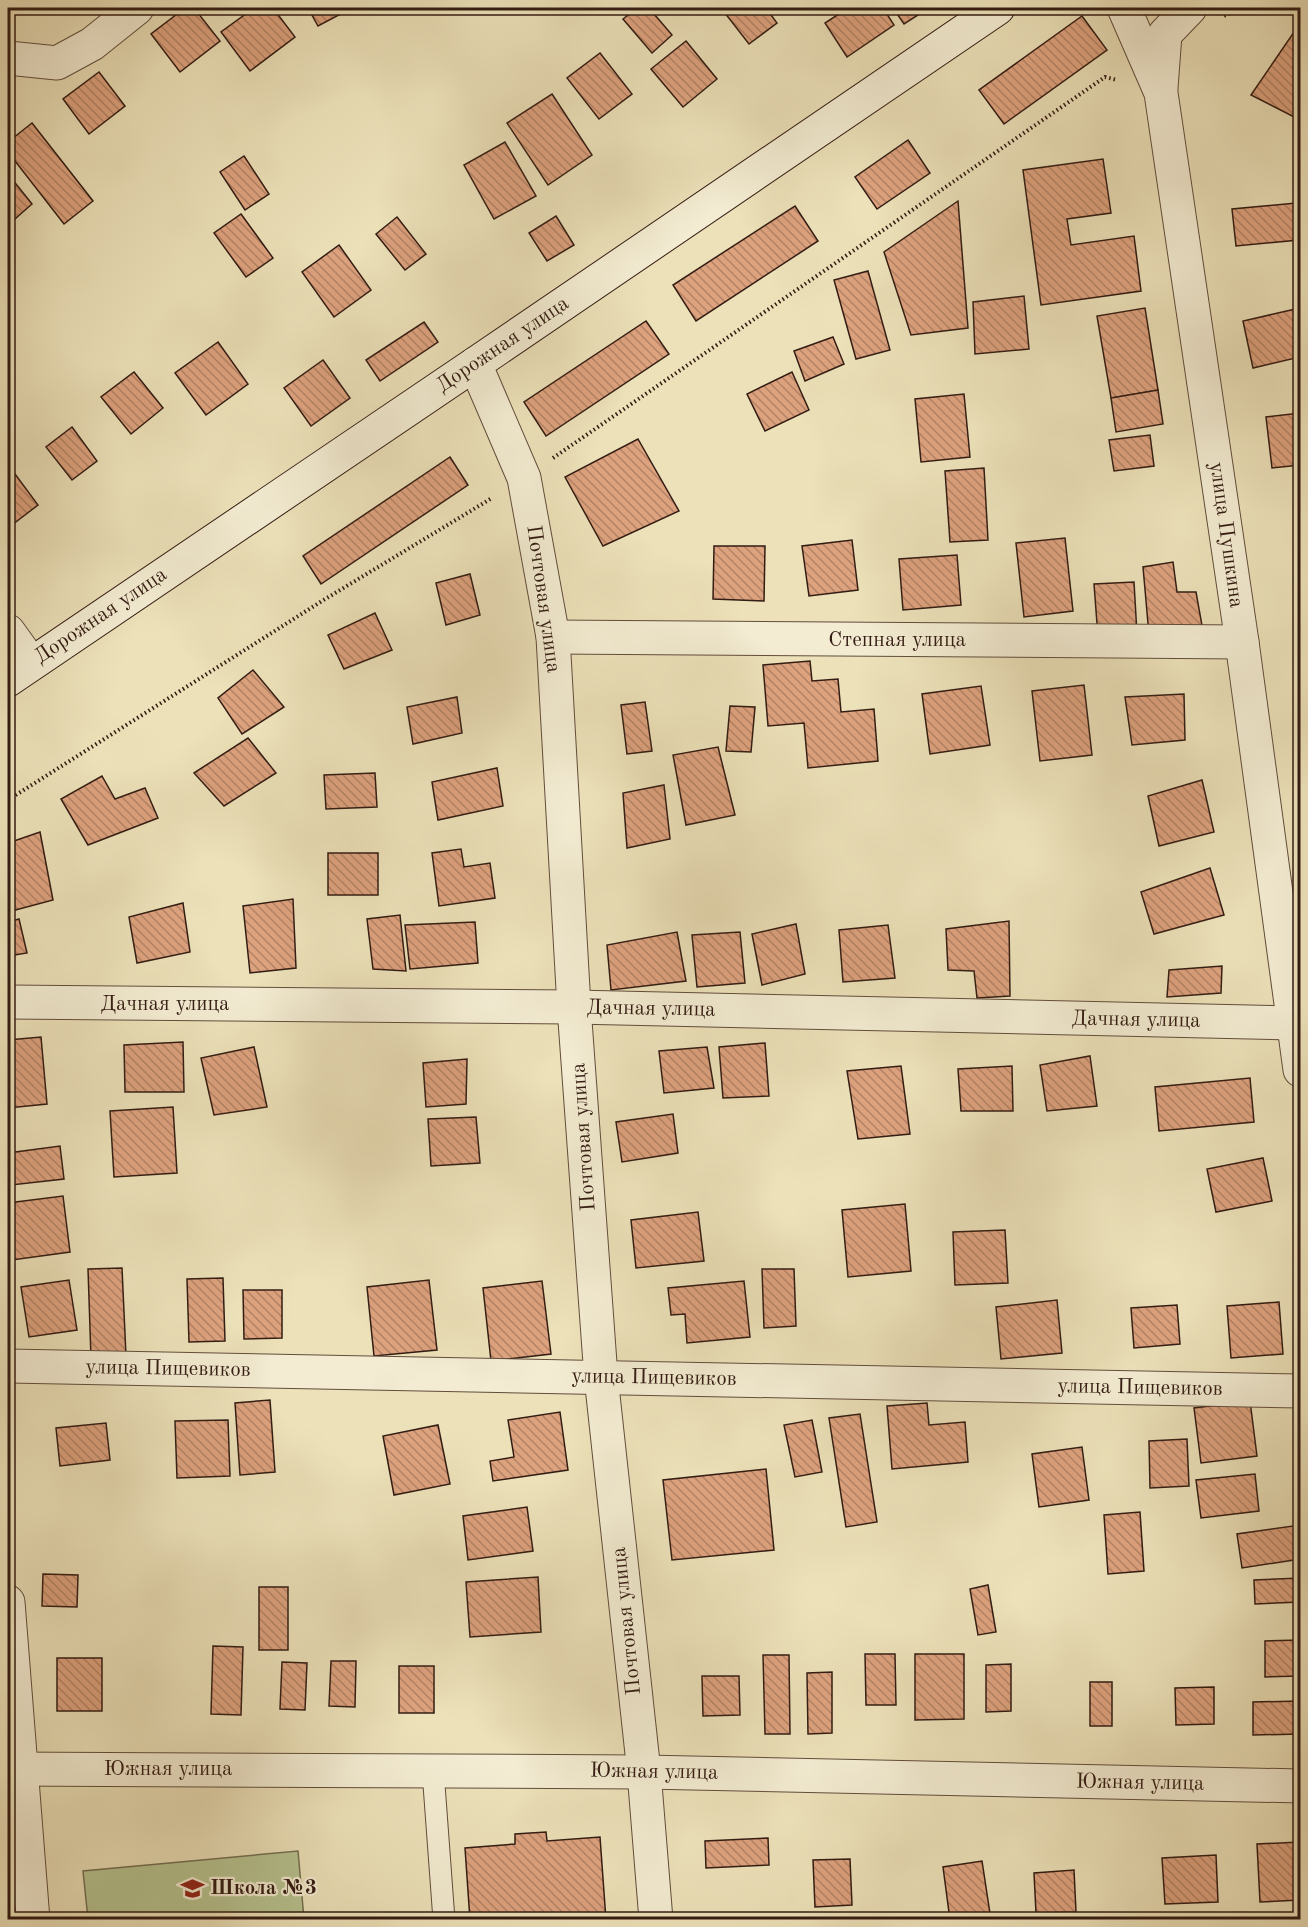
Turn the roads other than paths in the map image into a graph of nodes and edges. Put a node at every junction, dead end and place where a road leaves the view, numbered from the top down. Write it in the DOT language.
graph roads {
  1 [pos="137,8"];
  2 [pos="998,8"];
  3 [pos="1124,8"];
  4 [pos="1205,12"];
  5 [pos="8,58"];
  6 [pos="1161,93"];
  7 [pos="475,364"];
  8 [pos="8,631"];
  9 [pos="552,637"];
  10 [pos="1242,642"];
  11 [pos="19,671"];
  12 [pos="8,1002"];
  13 [pos="574,1007"];
  14 [pos="1294,1023"];
  15 [pos="1300,1070"];
  16 [pos="8,1366"];
  17 [pos="601,1377"];
  18 [pos="1300,1391"];
  19 [pos="8,1602"];
  20 [pos="15,1768"];
  21 [pos="433,1771"];
  22 [pos="644,1772"];
  23 [pos="1300,1786"];
  24 [pos="33,1920"];
  25 [pos="444,1920"];
  26 [pos="657,1920"];
  1 -- 5 [label="street"];
  2 -- 7 [label="street, Дорожная улица"];
  3 -- 6 [label="street, улица Пушкина"];
  4 -- 6 [label="street"];
  6 -- 10 [label="street, улица Пушкина"];
  7 -- 9 [label="street, Почтовая улица"];
  7 -- 11 [label="street, Дорожная улица"];
  8 -- 11 [label="street"];
  9 -- 10 [label="street, Степная улица"];
  9 -- 13 [label="street, Почтовая улица"];
  10 -- 14 [label="street, улица Пушкина"];
  12 -- 13 [label="street, Дачная улица"];
  13 -- 14 [label="street, Дачная улица"];
  13 -- 17 [label="street, Почтовая улица"];
  14 -- 15 [label="street, улица Пушкина"];
  16 -- 17 [label="street, улица Пищевиков"];
  17 -- 18 [label="street, улица Пищевиков"];
  17 -- 22 [label="street, Почтовая улица"];
  19 -- 20 [label="street"];
  20 -- 21 [label="street, Южная улица"];
  20 -- 24 [label="street"];
  21 -- 22 [label="street, Южная улица"];
  21 -- 25 [label="lane"];
  22 -- 23 [label="street, Южная улица"];
  22 -- 26 [label="street, Почтовая улица"];
}
